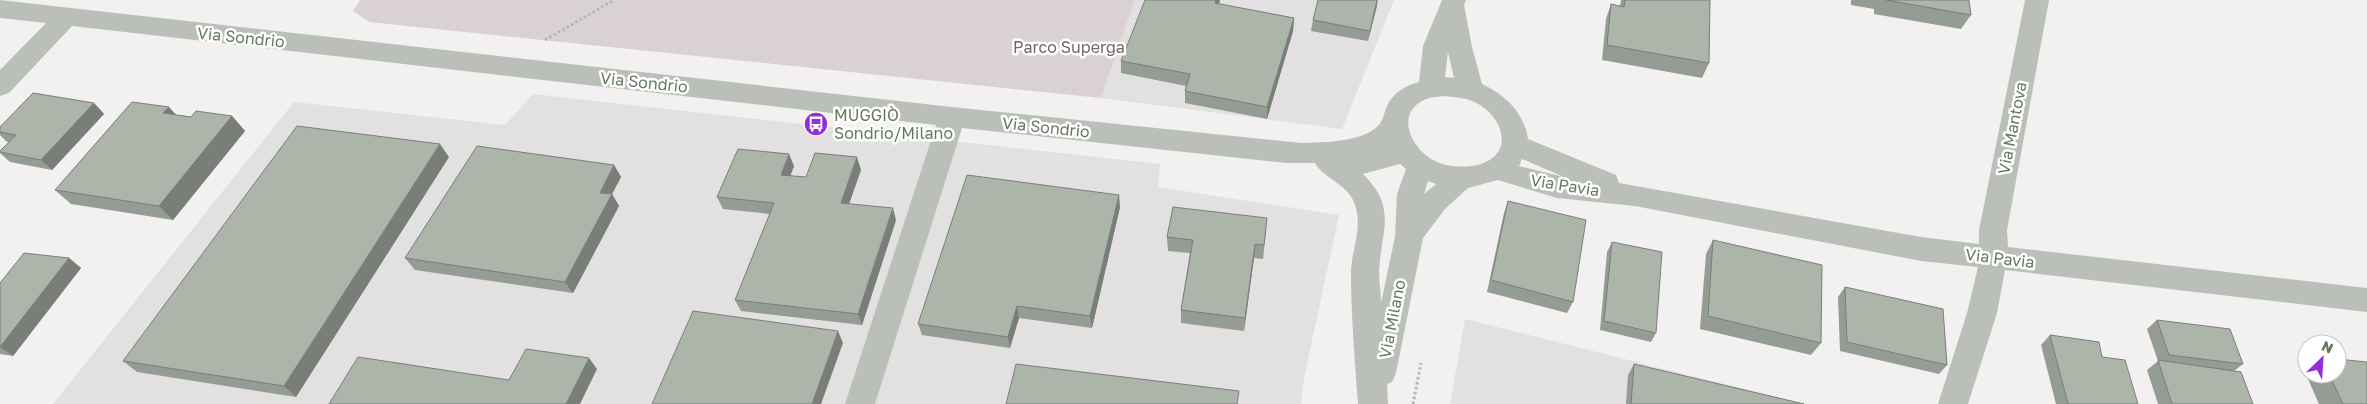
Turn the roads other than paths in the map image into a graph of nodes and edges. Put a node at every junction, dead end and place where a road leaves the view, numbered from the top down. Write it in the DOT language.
graph roads {
  1 [pos="2037,0"];
  2 [pos="1454,4"];
  3 [pos="0,10"];
  4 [pos="52,10"];
  5 [pos="0,86"];
  6 [pos="1431,87"];
  7 [pos="1470,89"];
  8 [pos="952,117"];
  9 [pos="1394,125"];
  10 [pos="1515,145"];
  11 [pos="1288,153"];
  12 [pos="1412,159"];
  13 [pos="1327,161"];
  14 [pos="1496,169"];
  15 [pos="1461,178"];
  16 [pos="1635,195"];
  17 [pos="1409,234"];
  18 [pos="1994,257"];
  19 [pos="2367,300"];
  20 [pos="860,404"];
  21 [pos="1374,404"];
  22 [pos="1953,404"];
  1 -- 18 [label="street, Via Mantova"];
  2 -- 6 [label="street"];
  2 -- 7 [label="street"];
  3 -- 4 [label="street, Via Sondrio"];
  4 -- 5 [label="street"];
  4 -- 8 [label="street, Via Sondrio"];
  6 -- 7 [label="street"];
  6 -- 9 [label="street"];
  7 -- 10 [label="street"];
  8 -- 11 [label="street, Via Sondrio"];
  8 -- 20 [label="street"];
  9 -- 11 [label="street"];
  9 -- 12 [label="street"];
  10 -- 14 [label="street"];
  10 -- 16 [label="street, Via Pavia"];
  11 -- 13 [label="street"];
  12 -- 13 [label="street"];
  12 -- 15 [label="street"];
  12 -- 17 [label="street, Via Milano"];
  13 -- 21 [label="street"];
  14 -- 15 [label="street"];
  14 -- 16 [label="street, Via Pavia"];
  15 -- 17 [label="street"];
  16 -- 18 [label="street, Via Pavia"];
  17 -- 21 [label="street, Via Milano"];
  18 -- 19 [label="street, Via Pavia"];
  18 -- 22 [label="street, Via Mantova"];
}
